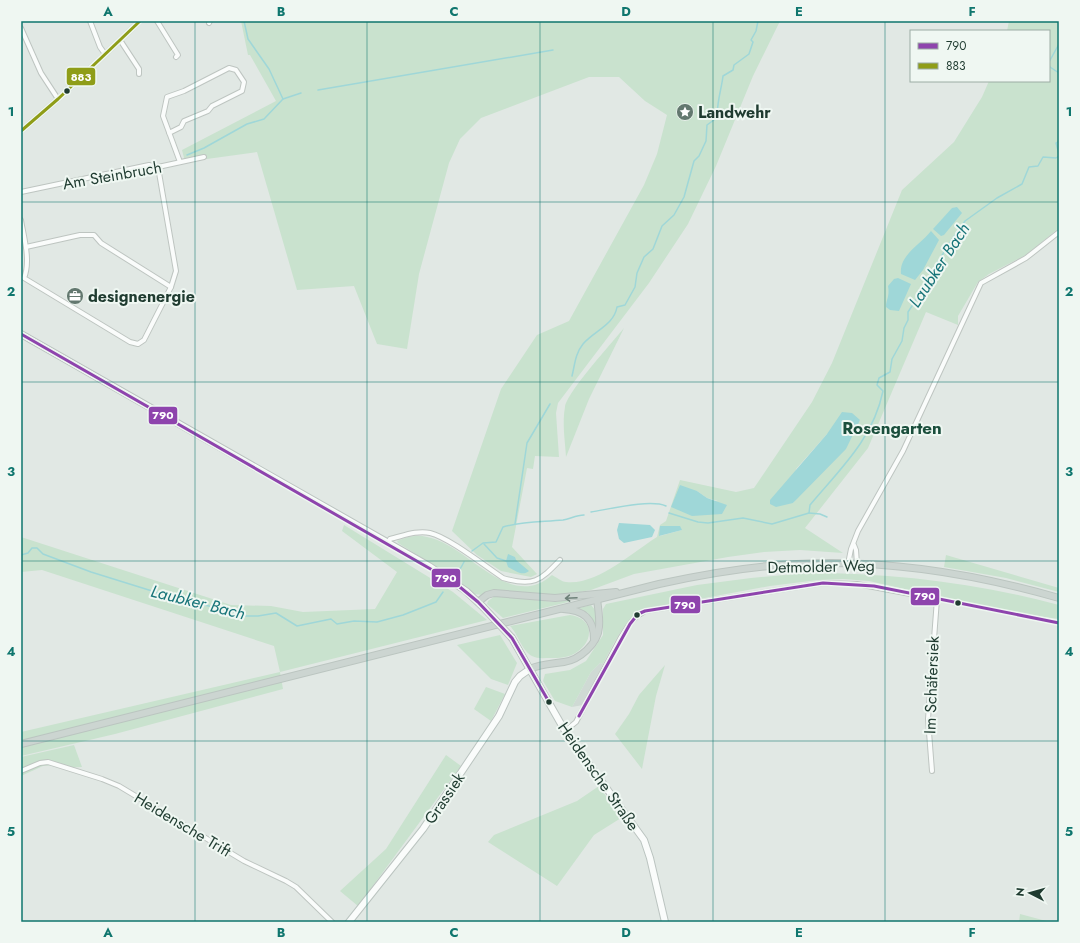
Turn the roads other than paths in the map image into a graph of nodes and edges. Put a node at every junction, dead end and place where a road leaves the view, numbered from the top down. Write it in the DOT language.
graph roads {
  1 [pos="90,21"];
  2 [pos="140,21"];
  3 [pos="157,21"];
  4 [pos="21,28"];
  5 [pos="120,40"];
  6 [pos="106,54"];
  7 [pos="176,57"];
  8 [pos="139,74"];
  9 [pos="58,99"];
  10 [pos="21,131"];
  11 [pos="169,133"];
  12 [pos="204,158"];
  13 [pos="180,162"];
  14 [pos="158,167"];
  15 [pos="21,192"];
  16 [pos="21,220"];
  17 [pos="1059,232"];
  18 [pos="26,247"];
  19 [pos="22,278"];
  20 [pos="171,287"];
  21 [pos="21,334"];
  22 [pos="388,542"];
  23 [pos="854,545"];
  24 [pos="560,560"];
  25 [pos="848,564"];
  26 [pos="857,564"];
  27 [pos="624,592"];
  28 [pos="937,598"];
  29 [pos="1059,598"];
  30 [pos="597,599"];
  31 [pos="478,602"];
  32 [pos="556,609"];
  33 [pos="594,641"];
  34 [pos="530,669"];
  35 [pos="565,731"];
  36 [pos="21,744"];
  37 [pos="21,771"];
  38 [pos="932,771"];
  39 [pos="332,922"];
  40 [pos="349,922"];
  41 [pos="665,922"];
  1 -- 6 [label="street"];
  2 -- 5 [label="street"];
  3 -- 7 [label="street"];
  4 -- 9 [label="street"];
  5 -- 6 [label="street"];
  5 -- 8 [label="street"];
  6 -- 9 [label="street"];
  9 -- 10 [label="street"];
  11 -- 11 [label="street"];
  11 -- 13 [label="street"];
  12 -- 13 [label="street, Am Steinbruch"];
  13 -- 14 [label="street, Am Steinbruch"];
  14 -- 15 [label="street, Am Steinbruch"];
  14 -- 20 [label="street"];
  16 -- 18 [label="street"];
  17 -- 23 [label="street"];
  18 -- 19 [label="street"];
  18 -- 20 [label="street"];
  19 -- 20 [label="street"];
  21 -- 22 [label="street"];
  22 -- 24 [label="street"];
  22 -- 31 [label="street"];
  23 -- 25 [label="street"];
  23 -- 26 [label="street"];
  25 -- 26 [label="main road, Detmolder Weg"];
  25 -- 27 [label="main road, Detmolder Weg"];
  26 -- 29 [label="main road, Detmolder Weg"];
  27 -- 30 [label="main road"];
  27 -- 31 [label="main road, one-way"];
  28 -- 35 [label="street, Detmolder Weg"];
  28 -- 38 [label="street, Im Schäfersiek"];
  30 -- 32 [label="main road"];
  30 -- 33 [label="main road"];
  31 -- 34 [label="street, Heidensche Straße, bridge"];
  32 -- 33 [label="main road"];
  32 -- 36 [label="main road"];
  33 -- 34 [label="main road"];
  34 -- 35 [label="street, Heidensche Straße"];
  34 -- 40 [label="street, Grassiek"];
  35 -- 41 [label="street, Heidensche Straße"];
  37 -- 39 [label="street, Heidensche Trift"];
}
